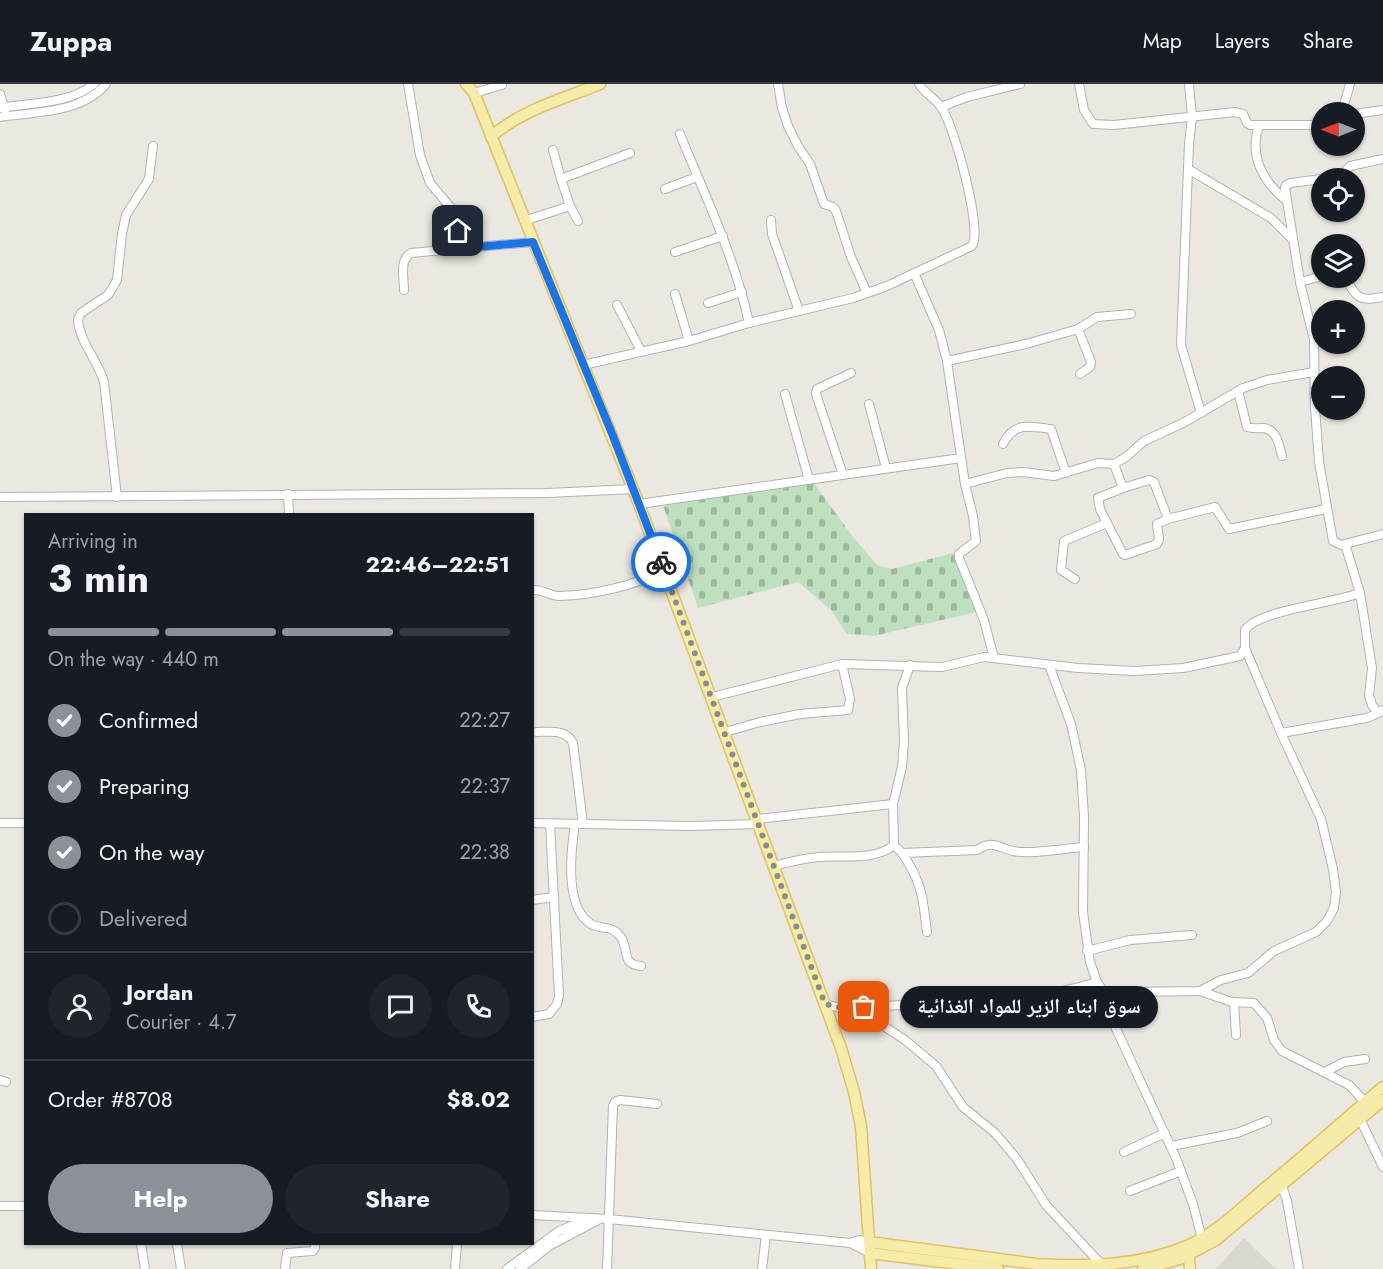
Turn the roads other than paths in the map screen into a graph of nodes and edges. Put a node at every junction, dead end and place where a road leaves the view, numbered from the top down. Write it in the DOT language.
graph roads {
  1 [pos="94,84"];
  2 [pos="106,84"];
  3 [pos="408,84"];
  4 [pos="466,84"];
  5 [pos="600,84"];
  6 [pos="778,84"];
  7 [pos="919,84"];
  8 [pos="1020,84"];
  9 [pos="1079,84"];
  10 [pos="1189,84"];
  11 [pos="1350,84"];
  12 [pos="502,86"];
  13 [pos="473,89"];
  14 [pos="0,94"];
  15 [pos="1345,102"];
  16 [pos="941,107"];
  17 [pos="1383,110"];
  18 [pos="2,112"];
  19 [pos="1365,112"];
  20 [pos="1192,117"];
  21 [pos="483,118"];
  22 [pos="510,122"];
  23 [pos="1259,125"];
  24 [pos="1311,125"];
  25 [pos="680,134"];
  26 [pos="491,137"];
  27 [pos="153,146"];
  28 [pos="553,150"];
  29 [pos="630,153"];
  30 [pos="1383,159"];
  31 [pos="1188,169"];
  32 [pos="698,177"];
  33 [pos="561,179"];
  34 [pos="665,189"];
  35 [pos="1286,200"];
  36 [pos="570,206"];
  37 [pos="472,219"];
  38 [pos="771,220"];
  39 [pos="524,221"];
  40 [pos="578,221"];
  41 [pos="474,234"];
  42 [pos="723,236"];
  43 [pos="1293,240"];
  44 [pos="533,242"];
  45 [pos="477,247"];
  46 [pos="675,252"];
  47 [pos="914,273"];
  48 [pos="1311,279"];
  49 [pos="1300,282"];
  50 [pos="1351,288"];
  51 [pos="404,290"];
  52 [pos="742,292"];
  53 [pos="867,293"];
  54 [pos="675,294"];
  55 [pos="1383,297"];
  56 [pos="708,303"];
  57 [pos="617,305"];
  58 [pos="799,311"];
  59 [pos="1131,314"];
  60 [pos="749,322"];
  61 [pos="1078,329"];
  62 [pos="689,341"];
  63 [pos="641,351"];
  64 [pos="947,361"];
  65 [pos="583,365"];
  66 [pos="1314,366"];
  67 [pos="851,373"];
  68 [pos="1311,373"];
  69 [pos="1080,374"];
  70 [pos="1238,391"];
  71 [pos="785,394"];
  72 [pos="869,404"];
  73 [pos="1201,413"];
  74 [pos="1317,420"];
  75 [pos="1003,444"];
  76 [pos="1282,456"];
  77 [pos="961,458"];
  78 [pos="1114,464"];
  79 [pos="886,468"];
  80 [pos="1066,473"];
  81 [pos="843,475"];
  82 [pos="809,480"];
  83 [pos="965,484"];
  84 [pos="1124,488"];
  85 [pos="634,489"];
  86 [pos="288,494"];
  87 [pos="0,497"];
  88 [pos="117,497"];
  89 [pos="639,504"];
  90 [pos="1326,509"];
  91 [pos="289,513"];
  92 [pos="1168,519"];
  93 [pos="1107,523"];
  94 [pos="1383,534"];
  95 [pos="1346,544"];
  96 [pos="664,570"];
  97 [pos="1074,579"];
  98 [pos="534,590"];
  99 [pos="1360,593"];
  100 [pos="1245,648"];
  101 [pos="994,658"];
  102 [pos="842,664"];
  103 [pos="910,665"];
  104 [pos="1049,665"];
  105 [pos="712,697"];
  106 [pos="1380,711"];
  107 [pos="537,732"];
  108 [pos="725,732"];
  109 [pos="1281,733"];
  110 [pos="893,804"];
  111 [pos="758,821"];
  112 [pos="0,823"];
  113 [pos="24,823"];
  114 [pos="534,824"];
  115 [pos="550,824"];
  116 [pos="579,824"];
  117 [pos="894,845"];
  118 [pos="1084,847"];
  119 [pos="902,853"];
  120 [pos="774,866"];
  121 [pos="554,897"];
  122 [pos="534,900"];
  123 [pos="927,932"];
  124 [pos="1192,934"];
  125 [pos="1087,951"];
  126 [pos="641,966"];
  127 [pos="1097,982"];
  128 [pos="1200,991"];
  129 [pos="1107,998"];
  130 [pos="1234,1002"];
  131 [pos="825,1004"];
  132 [pos="842,1008"];
  133 [pos="534,1017"];
  134 [pos="1236,1035"];
  135 [pos="1365,1059"];
  136 [pos="1325,1072"];
  137 [pos="1383,1087"];
  138 [pos="1383,1100"];
  139 [pos="1365,1102"];
  140 [pos="657,1104"];
  141 [pos="1360,1119"];
  142 [pos="1268,1121"];
  143 [pos="1165,1133"];
  144 [pos="1171,1146"];
  145 [pos="1124,1152"];
  146 [pos="1383,1167"];
  147 [pos="1181,1171"];
  148 [pos="1282,1186"];
  149 [pos="1131,1191"];
  150 [pos="0,1206"];
  151 [pos="24,1206"];
  152 [pos="534,1215"];
  153 [pos="589,1218"];
  154 [pos="604,1219"];
  155 [pos="766,1235"];
  156 [pos="1209,1237"];
  157 [pos="141,1245"];
  158 [pos="177,1245"];
  159 [pos="315,1245"];
  160 [pos="457,1245"];
  161 [pos="870,1247"];
  162 [pos="1188,1250"];
  163 [pos="1101,1264"];
  164 [pos="145,1269"];
  165 [pos="181,1269"];
  166 [pos="285,1269"];
  167 [pos="455,1269"];
  168 [pos="507,1269"];
  169 [pos="520,1269"];
  170 [pos="607,1269"];
  171 [pos="762,1269"];
  172 [pos="871,1269"];
  173 [pos="998,1269"];
  174 [pos="1143,1269"];
  175 [pos="1190,1269"];
  176 [pos="1299,1269"];
  1 -- 18 [label="street"];
  2 -- 18 [label="street"];
  3 -- 41 [label="street"];
  4 -- 13 [label="main road"];
  5 -- 22 [label="main road"];
  6 -- 53 [label="street"];
  7 -- 16 [label="street"];
  8 -- 16 [label="street"];
  9 -- 20 [label="street"];
  10 -- 20 [label="street"];
  11 -- 15 [label="street"];
  12 -- 13 [label="street"];
  13 -- 21 [label="main road"];
  14 -- 18 [label="street"];
  16 -- 47 [label="street"];
  17 -- 19 [label="street"];
  20 -- 23 [label="street"];
  20 -- 31 [label="street"];
  21 -- 22 [label="main road"];
  21 -- 26 [label="main road"];
  22 -- 26 [label="main road"];
  23 -- 24 [label="street"];
  23 -- 35 [label="street"];
  25 -- 32 [label="street"];
  26 -- 39 [label="main road"];
  27 -- 88 [label="street"];
  28 -- 33 [label="street"];
  29 -- 33 [label="street"];
  30 -- 35 [label="street"];
  31 -- 43 [label="street"];
  31 -- 73 [label="street"];
  32 -- 34 [label="street"];
  32 -- 42 [label="street"];
  33 -- 36 [label="street"];
  35 -- 43 [label="street"];
  36 -- 39 [label="street"];
  36 -- 40 [label="street"];
  37 -- 41 [label="street"];
  38 -- 58 [label="street"];
  39 -- 44 [label="main road"];
  41 -- 45 [label="street"];
  42 -- 46 [label="street"];
  42 -- 52 [label="street"];
  43 -- 49 [label="street"];
  44 -- 45 [label="street"];
  44 -- 65 [label="main road"];
  45 -- 51 [label="street"];
  47 -- 53 [label="street"];
  47 -- 64 [label="street"];
  48 -- 49 [label="street"];
  49 -- 66 [label="street"];
  50 -- 55 [label="street"];
  52 -- 56 [label="street"];
  52 -- 60 [label="street"];
  53 -- 58 [label="street"];
  54 -- 62 [label="street"];
  57 -- 63 [label="street"];
  58 -- 60 [label="street"];
  59 -- 61 [label="street"];
  60 -- 62 [label="street"];
  61 -- 64 [label="street"];
  61 -- 69 [label="street"];
  62 -- 63 [label="street"];
  63 -- 65 [label="street"];
  64 -- 77 [label="street"];
  65 -- 85 [label="main road"];
  67 -- 81 [label="street"];
  68 -- 70 [label="street"];
  70 -- 73 [label="street"];
  70 -- 76 [label="street"];
  71 -- 82 [label="street"];
  72 -- 79 [label="street"];
  73 -- 78 [label="street"];
  74 -- 90 [label="street"];
  75 -- 80 [label="street"];
  77 -- 79 [label="street"];
  77 -- 83 [label="street"];
  78 -- 80 [label="street"];
  78 -- 84 [label="street"];
  79 -- 81 [label="street"];
  80 -- 83 [label="street"];
  81 -- 82 [label="street"];
  82 -- 89 [label="street"];
  83 -- 101 [label="street"];
  84 -- 92 [label="street"];
  84 -- 93 [label="street"];
  85 -- 86 [label="street"];
  85 -- 89 [label="main road"];
  86 -- 88 [label="street"];
  86 -- 91 [label="street"];
  87 -- 88 [label="street"];
  89 -- 96 [label="main road"];
  90 -- 92 [label="street"];
  90 -- 95 [label="street"];
  92 -- 93 [label="street"];
  93 -- 97 [label="street"];
  94 -- 95 [label="street"];
  95 -- 99 [label="street"];
  96 -- 98 [label="street"];
  96 -- 105 [label="main road"];
  99 -- 100 [label="street"];
  99 -- 106 [label="street"];
  100 -- 104 [label="street"];
  100 -- 109 [label="street"];
  101 -- 103 [label="street"];
  101 -- 104 [label="street"];
  102 -- 103 [label="street"];
  102 -- 105 [label="street"];
  102 -- 108 [label="street"];
  103 -- 110 [label="street"];
  104 -- 118 [label="street"];
  105 -- 108 [label="main road"];
  106 -- 109 [label="street"];
  107 -- 116 [label="street"];
  108 -- 111 [label="main road"];
  109 -- 128 [label="street"];
  110 -- 111 [label="street"];
  110 -- 117 [label="street"];
  111 -- 116 [label="street"];
  111 -- 120 [label="main road"];
  112 -- 113 [label="street"];
  114 -- 115 [label="street"];
  115 -- 116 [label="street"];
  115 -- 121 [label="street"];
  116 -- 126 [label="street"];
  117 -- 119 [label="street"];
  117 -- 120 [label="street"];
  118 -- 119 [label="street"];
  118 -- 125 [label="street"];
  119 -- 123 [label="street"];
  120 -- 131 [label="main road"];
  121 -- 122 [label="street"];
  121 -- 133 [label="street"];
  124 -- 125 [label="street"];
  125 -- 127 [label="street"];
  127 -- 129 [label="street"];
  127 -- 132 [label="street"];
  128 -- 129 [label="street"];
  128 -- 130 [label="street"];
  129 -- 143 [label="street"];
  130 -- 134 [label="street"];
  130 -- 136 [label="street"];
  131 -- 132 [label="street"];
  131 -- 161 [label="main road"];
  132 -- 163 [label="street"];
  135 -- 136 [label="street"];
  136 -- 139 [label="street"];
  137 -- 139 [label="main road"];
  138 -- 141 [label="main road"];
  139 -- 156 [label="main road"];
  140 -- 154 [label="street"];
  141 -- 146 [label="street"];
  141 -- 148 [label="main road"];
  142 -- 144 [label="street"];
  143 -- 144 [label="street"];
  143 -- 145 [label="street"];
  144 -- 147 [label="street"];
  147 -- 149 [label="street"];
  147 -- 156 [label="street"];
  148 -- 156 [label="main road"];
  148 -- 176 [label="street"];
  150 -- 151 [label="street"];
  152 -- 153 [label="street"];
  153 -- 154 [label="street"];
  153 -- 168 [label="street"];
  154 -- 155 [label="street"];
  154 -- 169 [label="street"];
  154 -- 170 [label="street"];
  155 -- 161 [label="street"];
  155 -- 171 [label="street"];
  156 -- 162 [label="main road"];
  157 -- 164 [label="street"];
  158 -- 165 [label="street"];
  159 -- 166 [label="street"];
  160 -- 167 [label="street"];
  161 -- 163 [label="main road"];
  161 -- 172 [label="main road"];
  161 -- 173 [label="main road"];
  162 -- 163 [label="main road"];
  162 -- 174 [label="main road"];
  162 -- 175 [label="main road"];
}
